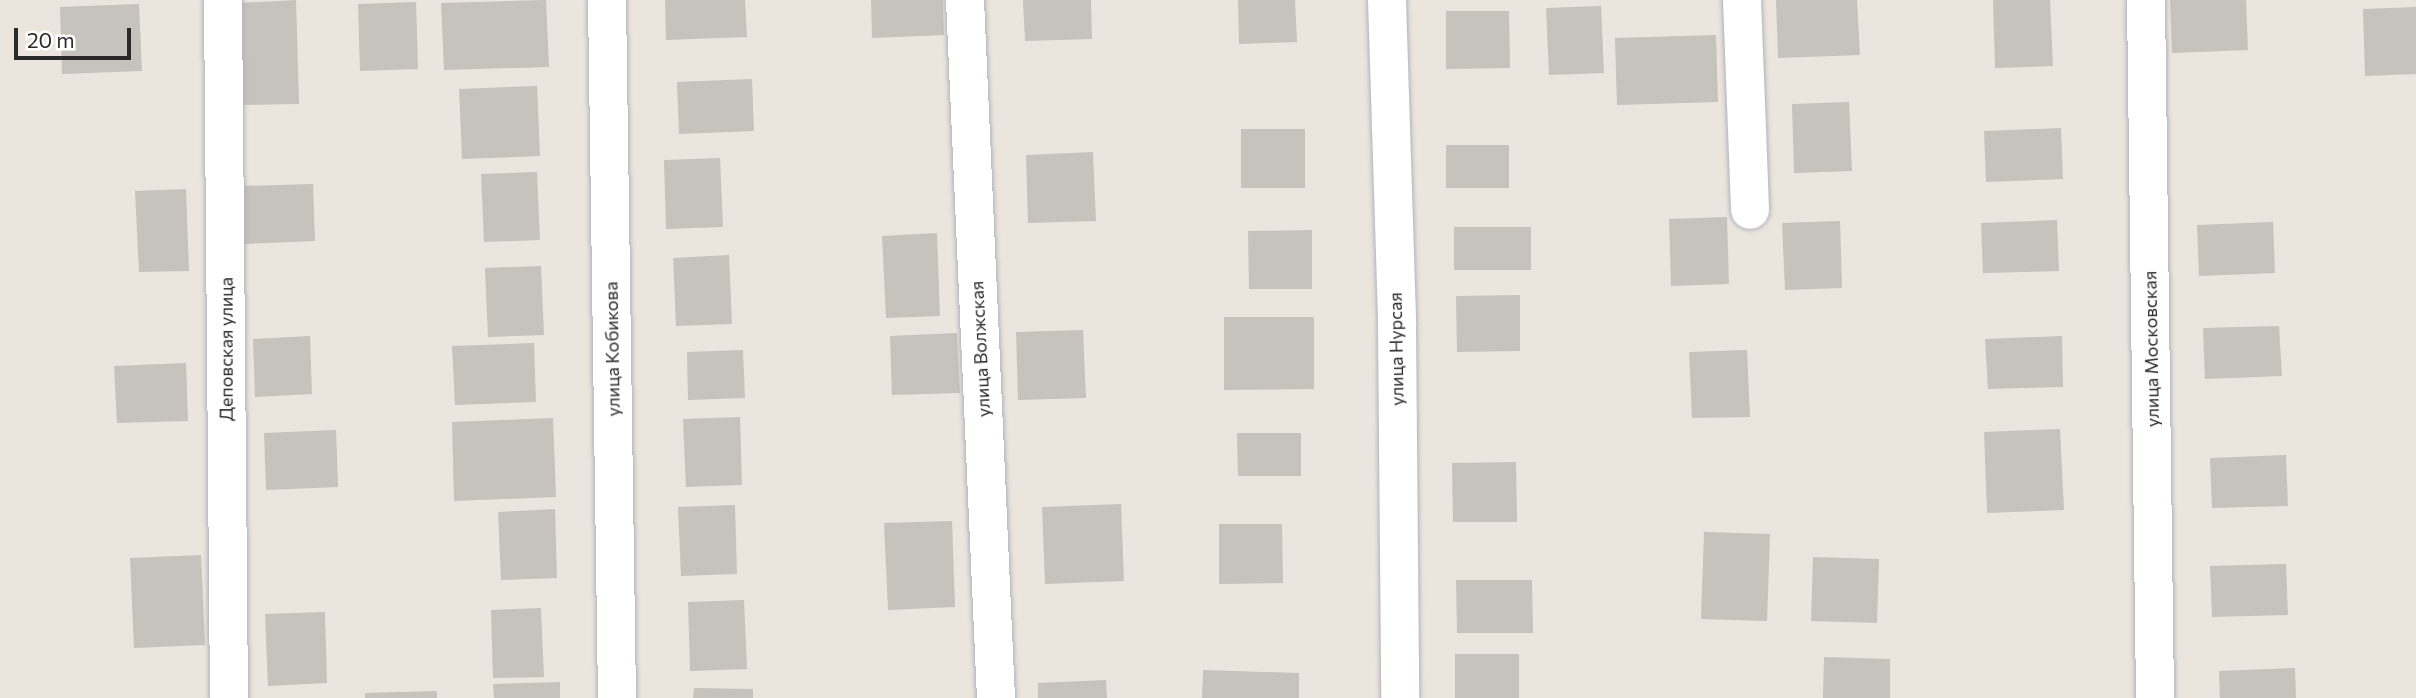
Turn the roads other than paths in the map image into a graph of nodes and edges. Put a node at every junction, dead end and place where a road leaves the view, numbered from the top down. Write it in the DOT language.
graph roads {
  1 [pos="223,0"];
  2 [pos="607,0"];
  3 [pos="965,0"];
  4 [pos="1387,0"];
  5 [pos="1742,0"];
  6 [pos="2146,0"];
  7 [pos="1749,210"];
  8 [pos="229,698"];
  9 [pos="617,698"];
  10 [pos="996,698"];
  11 [pos="1400,698"];
  12 [pos="2155,698"];
  1 -- 8 [label="street, Деповская улица"];
  2 -- 9 [label="street, улица Кобикова"];
  3 -- 10 [label="street, улица Волжская"];
  4 -- 11 [label="street, улица Нурсая"];
  5 -- 7 [label="street"];
  6 -- 12 [label="street, улица Московская"];
}
